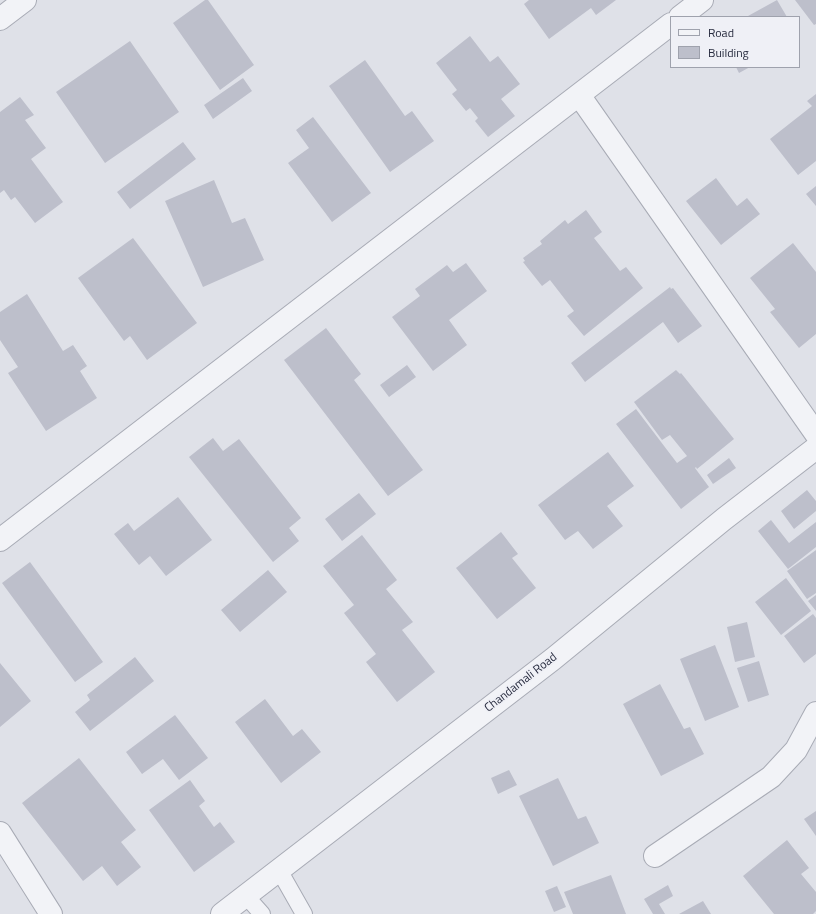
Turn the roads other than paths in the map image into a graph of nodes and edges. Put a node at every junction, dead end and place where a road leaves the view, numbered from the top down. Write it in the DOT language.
graph roads {
  1 [pos="25,0"];
  2 [pos="702,0"];
  3 [pos="681,16"];
  4 [pos="0,19"];
  5 [pos="670,25"];
  6 [pos="579,95"];
  7 [pos="816,434"];
  8 [pos="816,448"];
  9 [pos="0,540"];
  10 [pos="816,713"];
  11 [pos="0,833"];
  12 [pos="655,856"];
  13 [pos="279,870"];
  14 [pos="246,896"];
  15 [pos="51,914"];
  16 [pos="222,914"];
  17 [pos="262,914"];
  18 [pos="304,914"];
  1 -- 4 [label="street"];
  2 -- 3 [label="street"];
  5 -- 6 [label="street"];
  6 -- 7 [label="street"];
  6 -- 9 [label="street"];
  8 -- 13 [label="street, Chandamali Road"];
  10 -- 12 [label="street"];
  11 -- 15 [label="street"];
  13 -- 14 [label="street, Chandamali Road"];
  13 -- 18 [label="lane"];
  14 -- 16 [label="street, Chandamali Road"];
  14 -- 17 [label="lane"];
}
